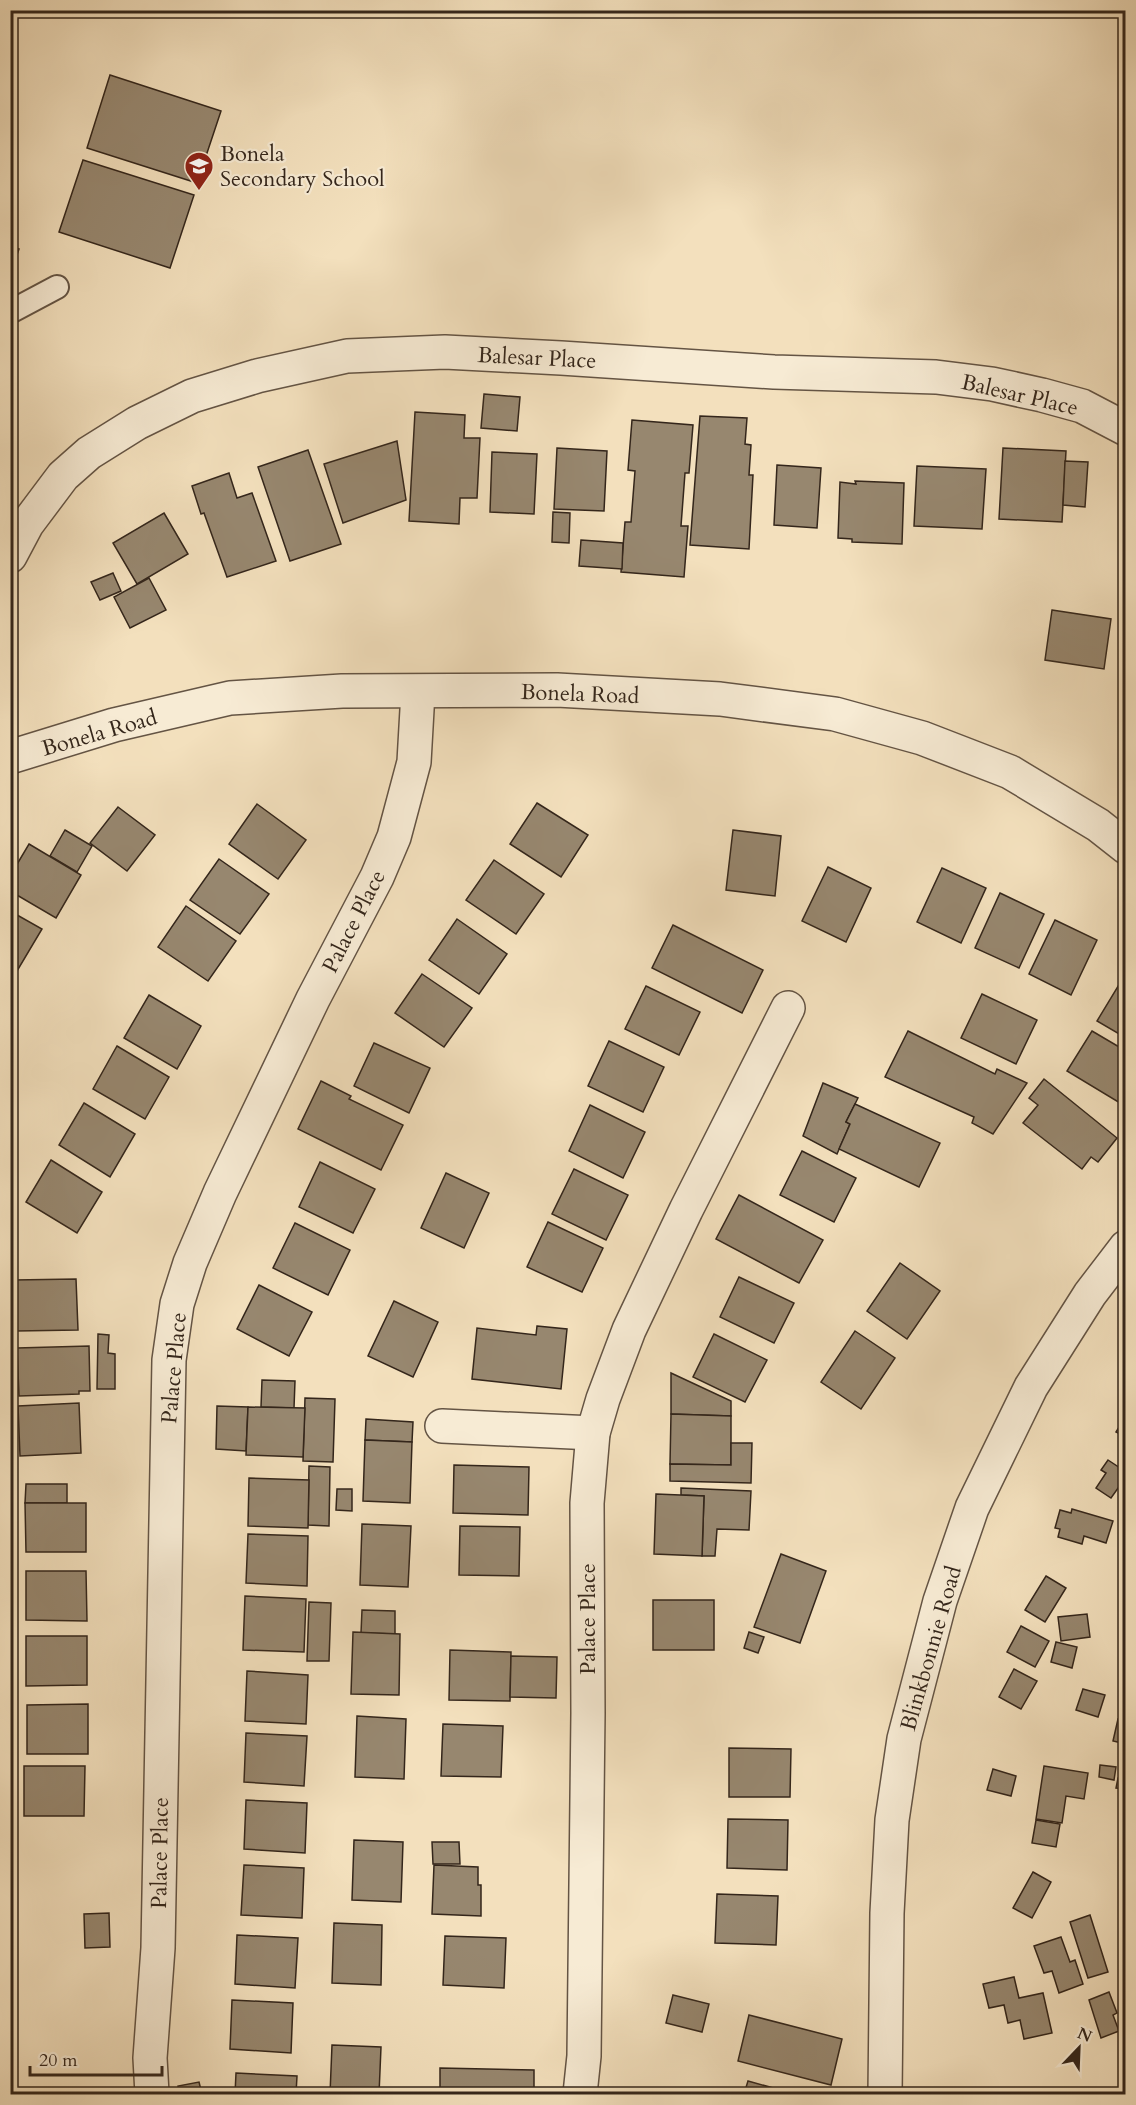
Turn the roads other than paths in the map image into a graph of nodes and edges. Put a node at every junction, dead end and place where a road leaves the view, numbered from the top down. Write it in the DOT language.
graph roads {
  1 [pos="57,287"];
  2 [pos="10,312"];
  3 [pos="1125,429"];
  4 [pos="10,556"];
  5 [pos="418,692"];
  6 [pos="10,757"];
  7 [pos="1125,847"];
  8 [pos="788,1008"];
  9 [pos="1125,1247"];
  10 [pos="442,1426"];
  11 [pos="593,1433"];
  12 [pos="152,2094"];
  13 [pos="580,2094"];
  14 [pos="885,2094"];
  1 -- 2 [label="lane"];
  3 -- 4 [label="street, Balesar Place"];
  5 -- 6 [label="street, Bonela Road"];
  5 -- 7 [label="street, Bonela Road"];
  5 -- 12 [label="street, Palace Place"];
  8 -- 11 [label="street, Palace Place"];
  9 -- 14 [label="street, Blinkbonnie Road"];
  10 -- 11 [label="street"];
  11 -- 13 [label="street, Palace Place"];
}
